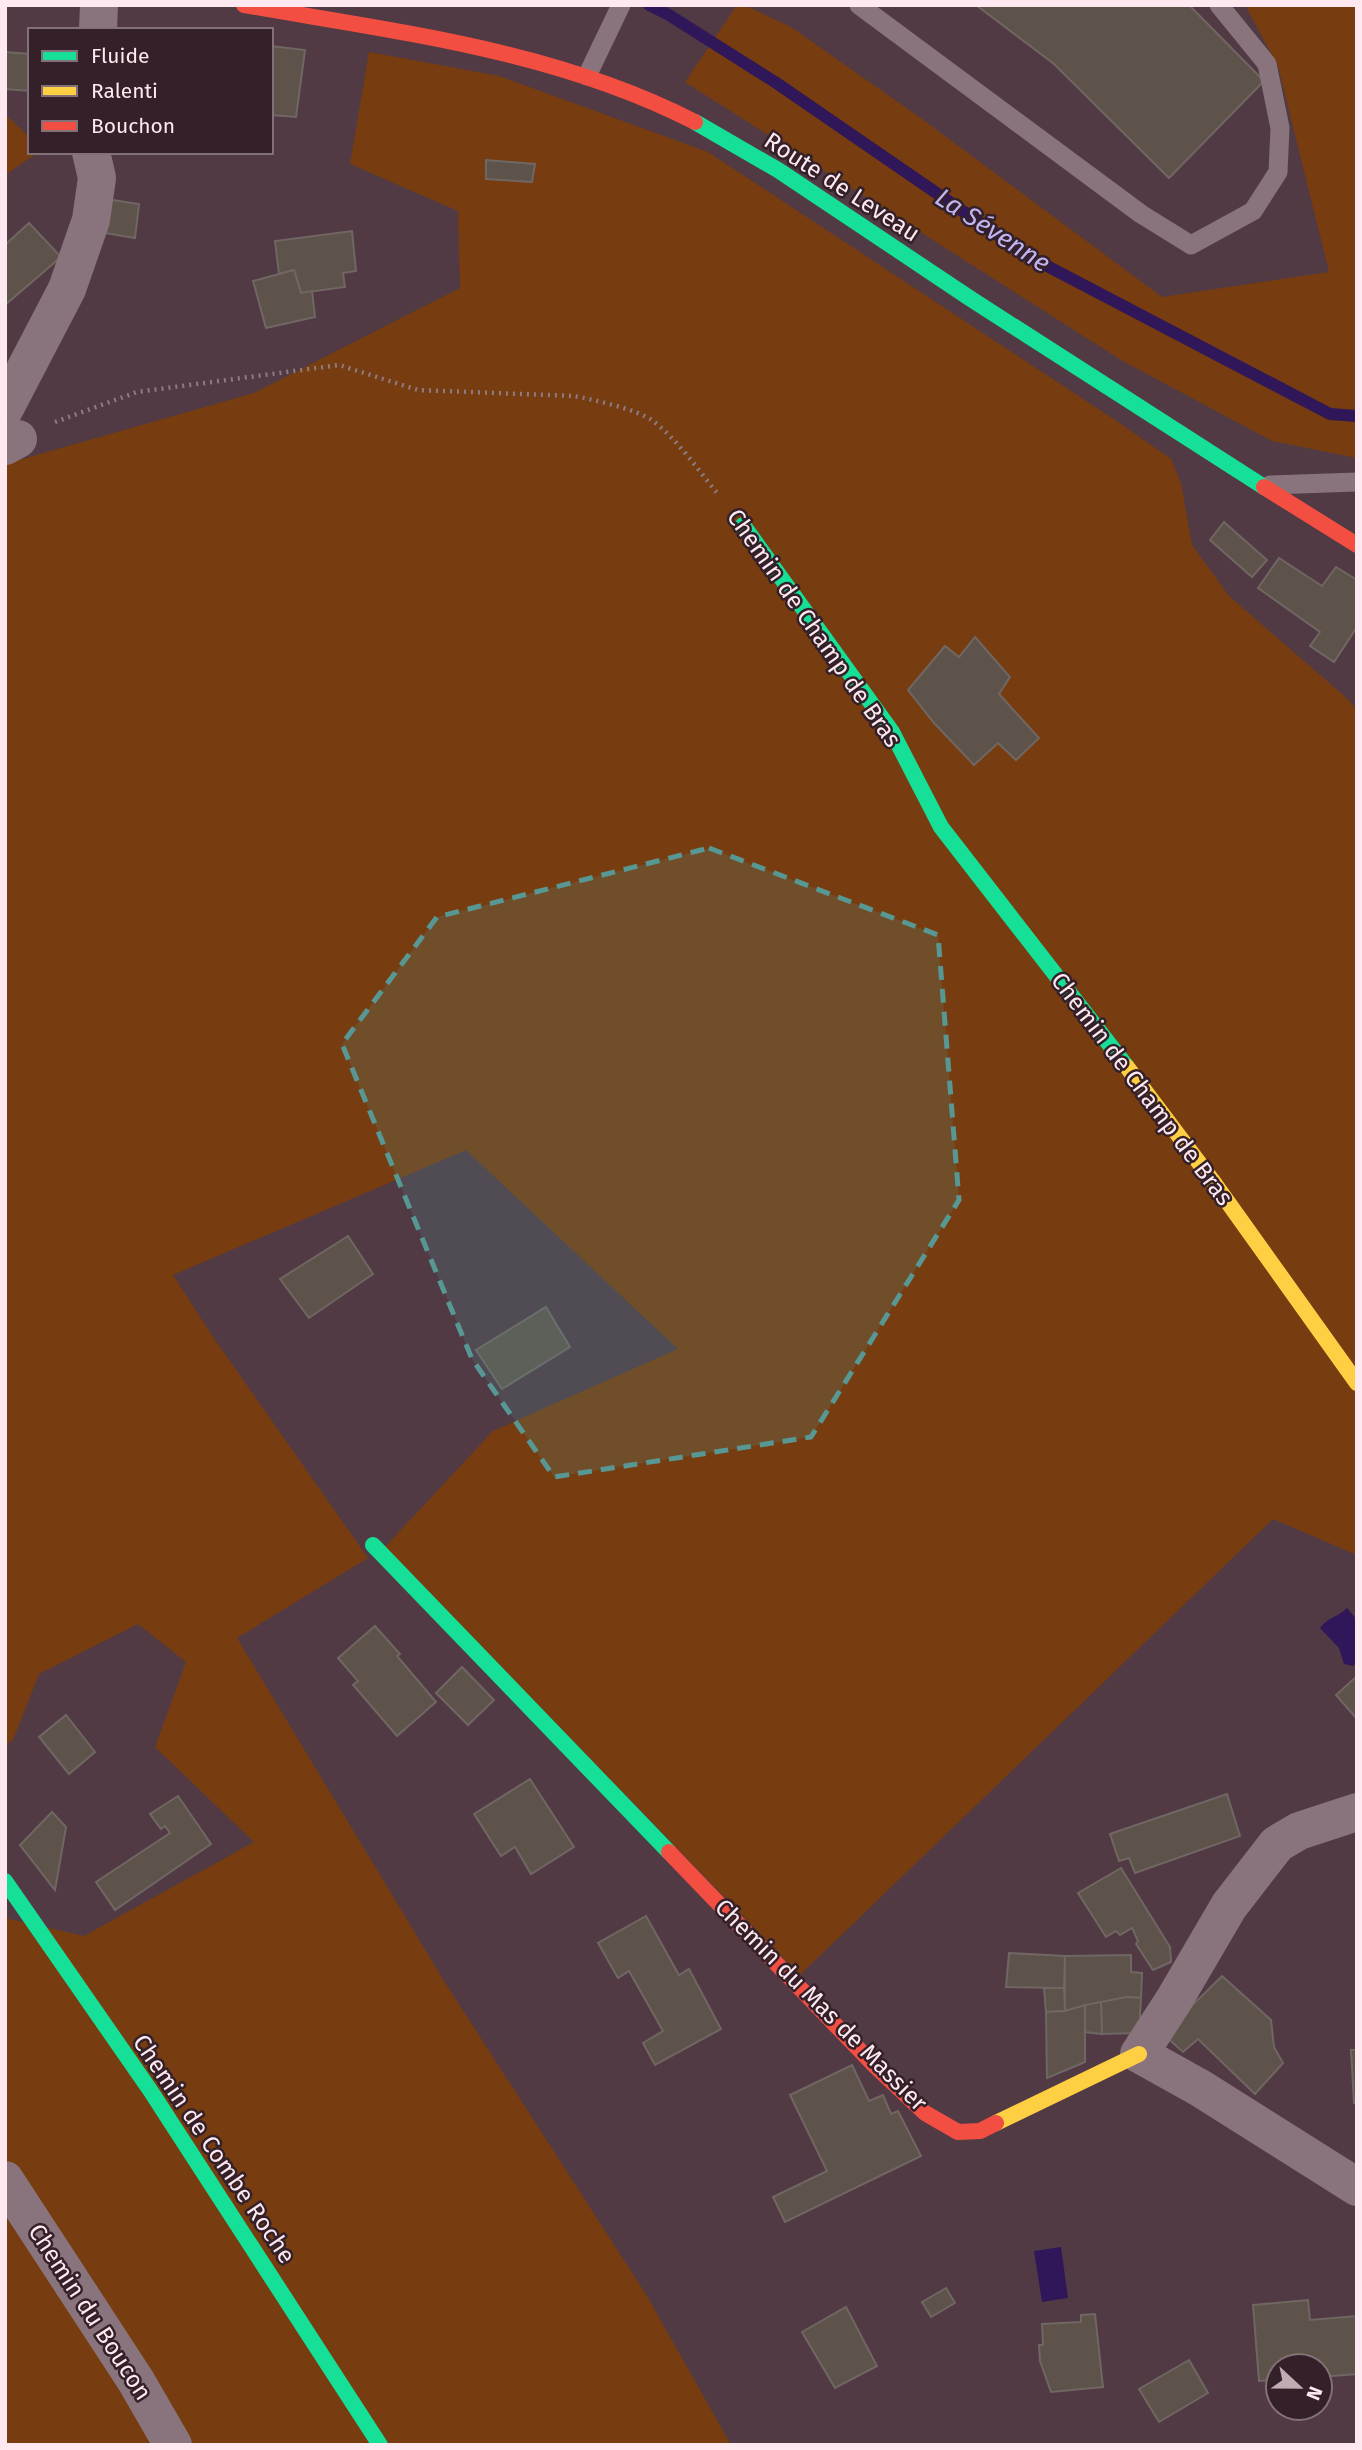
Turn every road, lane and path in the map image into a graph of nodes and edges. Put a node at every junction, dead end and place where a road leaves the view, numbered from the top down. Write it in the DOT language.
graph roads {
  1 [pos="99,5"];
  2 [pos="244,5"];
  3 [pos="859,5"];
  4 [pos="1219,5"];
  5 [pos="619,10"];
  6 [pos="99,28"];
  7 [pos="587,76"];
  8 [pos="91,154"];
  9 [pos="10,431"];
  10 [pos="1357,482"];
  11 [pos="1262,485"];
  12 [pos="743,525"];
  13 [pos="1357,545"];
  14 [pos="1357,1383"];
  15 [pos="373,1545"];
  16 [pos="1357,1812"];
  17 [pos="5,1881"];
  18 [pos="1139,2054"];
  19 [pos="5,2180"];
  20 [pos="1357,2187"];
  21 [pos="173,2445"];
  22 [pos="380,2445"];
  1 -- 6 [label="street"];
  2 -- 7 [label="street, Route de Leveau"];
  3 -- 4 [label="lane"];
  5 -- 7 [label="lane"];
  7 -- 11 [label="street, Route de Leveau"];
  8 -- 9 [label="street"];
  9 -- 12 [label="path, Chemin de Champ de Bras"];
  10 -- 11 [label="lane"];
  11 -- 13 [label="street, Route de Leveau"];
  12 -- 14 [label="street, Chemin de Champ de Bras"];
  15 -- 18 [label="street, Chemin du Mas de Massier"];
  16 -- 18 [label="street"];
  17 -- 22 [label="street, Chemin de Combe Roche"];
  18 -- 20 [label="street"];
  19 -- 21 [label="street, Chemin du Boucon"];
}
